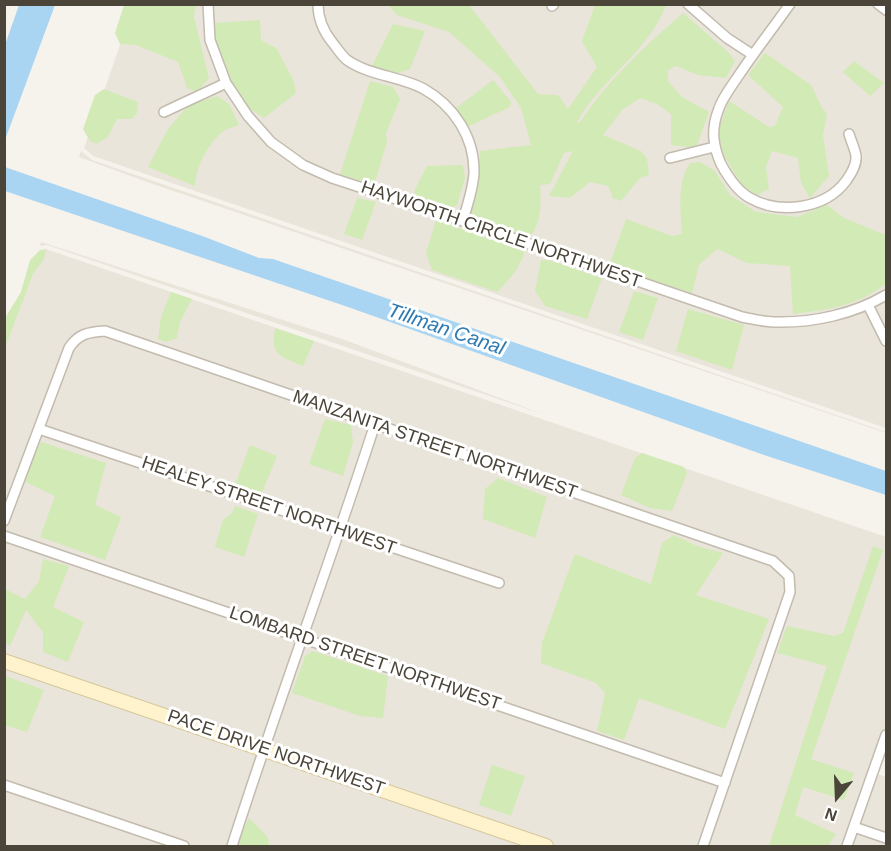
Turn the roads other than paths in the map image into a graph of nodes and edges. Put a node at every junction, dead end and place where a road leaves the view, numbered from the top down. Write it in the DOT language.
graph roads {
  1 [pos="208,4"];
  2 [pos="318,4"];
  3 [pos="688,4"];
  4 [pos="790,4"];
  5 [pos="878,4"];
  6 [pos="886,10"];
  7 [pos="753,55"];
  8 [pos="226,83"];
  9 [pos="164,112"];
  10 [pos="849,134"];
  11 [pos="714,147"];
  12 [pos="670,158"];
  13 [pos="463,221"];
  14 [pos="886,295"];
  15 [pos="868,305"];
  16 [pos="886,340"];
  17 [pos="375,424"];
  18 [pos="39,429"];
  19 [pos="4,521"];
  20 [pos="340,531"];
  21 [pos="4,536"];
  22 [pos="499,583"];
  23 [pos="303,638"];
  24 [pos="4,661"];
  25 [pos="886,735"];
  26 [pos="263,748"];
  27 [pos="725,783"];
  28 [pos="4,785"];
  29 [pos="854,827"];
  30 [pos="886,838"];
  31 [pos="184,846"];
  32 [pos="232,846"];
  33 [pos="546,846"];
  34 [pos="703,846"];
  35 [pos="847,846"];
  1 -- 8 [label="street, HAYWORTH CIRCLE NORTHWEST"];
  2 -- 13 [label="street"];
  3 -- 7 [label="street"];
  4 -- 7 [label="street"];
  5 -- 6 [label="street"];
  7 -- 11 [label="street"];
  8 -- 9 [label="street"];
  8 -- 13 [label="street, HAYWORTH CIRCLE NORTHWEST"];
  10 -- 11 [label="street"];
  11 -- 12 [label="street"];
  13 -- 15 [label="street, HAYWORTH CIRCLE NORTHWEST"];
  14 -- 15 [label="street, HAYWORTH CIRCLE NORTHWEST"];
  15 -- 16 [label="street"];
  17 -- 18 [label="street, MANZANITA STREET NORTHWEST"];
  17 -- 20 [label="street"];
  17 -- 27 [label="street, MANZANITA STREET NORTHWEST"];
  18 -- 19 [label="street"];
  18 -- 20 [label="street, HEALEY STREET NORTHWEST"];
  20 -- 22 [label="street, HEALEY STREET NORTHWEST"];
  20 -- 23 [label="street"];
  21 -- 23 [label="street, LOMBARD STREET NORTHWEST"];
  23 -- 26 [label="street"];
  23 -- 27 [label="street, LOMBARD STREET NORTHWEST"];
  24 -- 26 [label="street, PACE DRIVE NORTHWEST"];
  25 -- 29 [label="street"];
  26 -- 32 [label="street"];
  26 -- 33 [label="street, PACE DRIVE NORTHWEST"];
  27 -- 34 [label="street"];
  28 -- 31 [label="street"];
  29 -- 30 [label="street"];
  29 -- 35 [label="street"];
}
